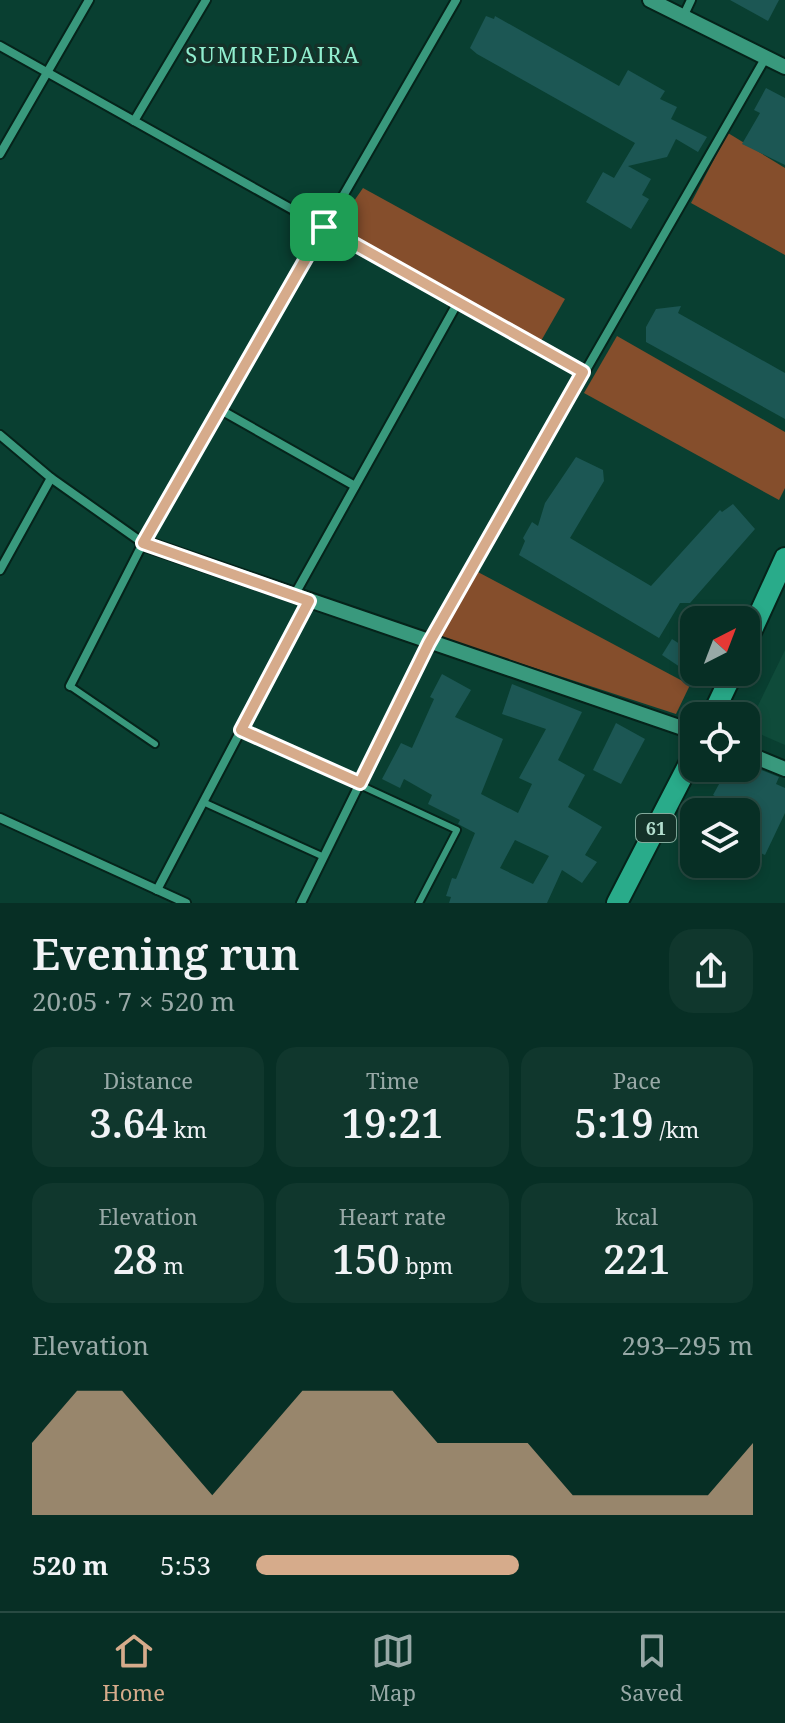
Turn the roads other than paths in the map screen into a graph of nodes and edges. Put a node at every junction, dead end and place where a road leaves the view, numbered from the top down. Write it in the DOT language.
graph roads {
  1 [pos="89,0"];
  2 [pos="206,0"];
  3 [pos="456,0"];
  4 [pos="650,0"];
  5 [pos="691,0"];
  6 [pos="683,17"];
  7 [pos="0,46"];
  8 [pos="766,57"];
  9 [pos="785,67"];
  10 [pos="47,72"];
  11 [pos="134,121"];
  12 [pos="3,143"];
  13 [pos="0,154"];
  14 [pos="324,227"];
  15 [pos="458,302"];
  16 [pos="583,372"];
  17 [pos="219,409"];
  18 [pos="0,435"];
  19 [pos="51,478"];
  20 [pos="355,486"];
  21 [pos="143,543"];
  22 [pos="785,558"];
  23 [pos="0,570"];
  24 [pos="302,597"];
  25 [pos="760,612"];
  26 [pos="429,643"];
  27 [pos="70,686"];
  28 [pos="680,727"];
  29 [pos="241,730"];
  30 [pos="155,744"];
  31 [pos="760,759"];
  32 [pos="785,769"];
  33 [pos="680,781"];
  34 [pos="360,783"];
  35 [pos="203,802"];
  36 [pos="0,818"];
  37 [pos="324,857"];
  38 [pos="157,890"];
  39 [pos="186,903"];
  40 [pos="301,903"];
  41 [pos="419,903"];
  42 [pos="617,903"];
  1 -- 10 [label="street"];
  2 -- 11 [label="street"];
  3 -- 14 [label="street"];
  4 -- 6 [label="street"];
  5 -- 6 [label="street"];
  6 -- 8 [label="street"];
  7 -- 10 [label="street"];
  8 -- 9 [label="street"];
  8 -- 16 [label="street"];
  10 -- 11 [label="street"];
  10 -- 12 [label="street"];
  11 -- 14 [label="street"];
  12 -- 13 [label="street"];
  14 -- 15 [label="street"];
  14 -- 17 [label="street"];
  15 -- 16 [label="street"];
  15 -- 20 [label="street"];
  16 -- 26 [label="street"];
  17 -- 20 [label="street"];
  17 -- 21 [label="street"];
  18 -- 19 [label="street"];
  19 -- 21 [label="street"];
  19 -- 23 [label="street"];
  20 -- 24 [label="street"];
  21 -- 24 [label="street"];
  21 -- 27 [label="street"];
  22 -- 25 [label="main road"];
  24 -- 26 [label="street"];
  24 -- 29 [label="street"];
  26 -- 28 [label="street"];
  26 -- 34 [label="street"];
  27 -- 30 [label="lane"];
  29 -- 34 [label="lane"];
  29 -- 35 [label="street"];
  31 -- 32 [label="street"];
  33 -- 42 [label="main road, 61"];
  34 -- 37 [label="street"];
  34 -- 41 [label="lane"];
  35 -- 37 [label="lane"];
  35 -- 38 [label="street"];
  36 -- 38 [label="street"];
  37 -- 40 [label="street"];
  38 -- 39 [label="street"];
}
